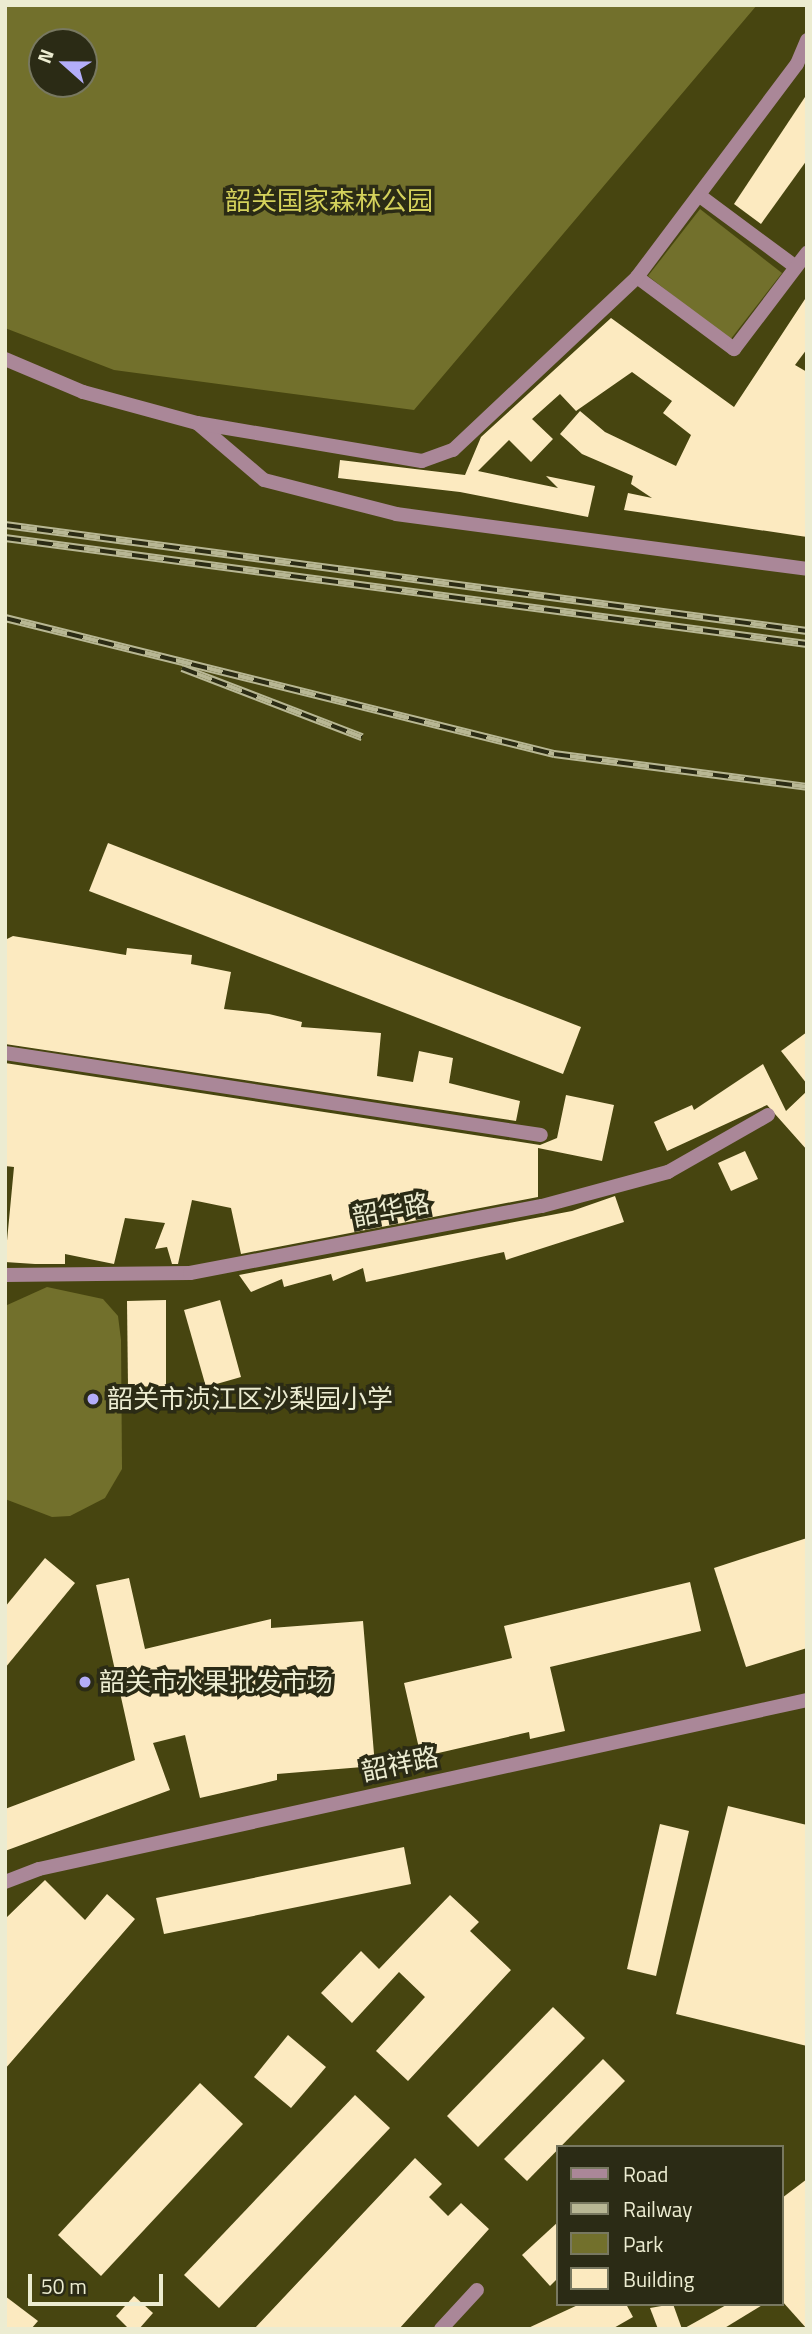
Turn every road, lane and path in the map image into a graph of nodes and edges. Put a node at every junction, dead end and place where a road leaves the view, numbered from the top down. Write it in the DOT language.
graph roads {
  1 [pos="807,40"];
  2 [pos="700,196"];
  3 [pos="807,253"];
  4 [pos="796,267"];
  5 [pos="637,277"];
  6 [pos="5,359"];
  7 [pos="197,423"];
  8 [pos="807,569"];
  9 [pos="5,1053"];
  10 [pos="768,1115"];
  11 [pos="541,1135"];
  12 [pos="5,1275"];
  13 [pos="807,1700"];
  14 [pos="5,1882"];
  15 [pos="477,2290"];
  16 [pos="441,2329"];
  1 -- 2 [label="street"];
  2 -- 4 [label="street"];
  2 -- 5 [label="street"];
  3 -- 4 [label="street"];
  4 -- 5 [label="street"];
  5 -- 7 [label="street"];
  6 -- 7 [label="street"];
  7 -- 8 [label="street"];
  9 -- 11 [label="street"];
  10 -- 12 [label="street, 韶华路"];
  13 -- 14 [label="street, 韶祥路"];
  15 -- 16 [label="street"];
}
